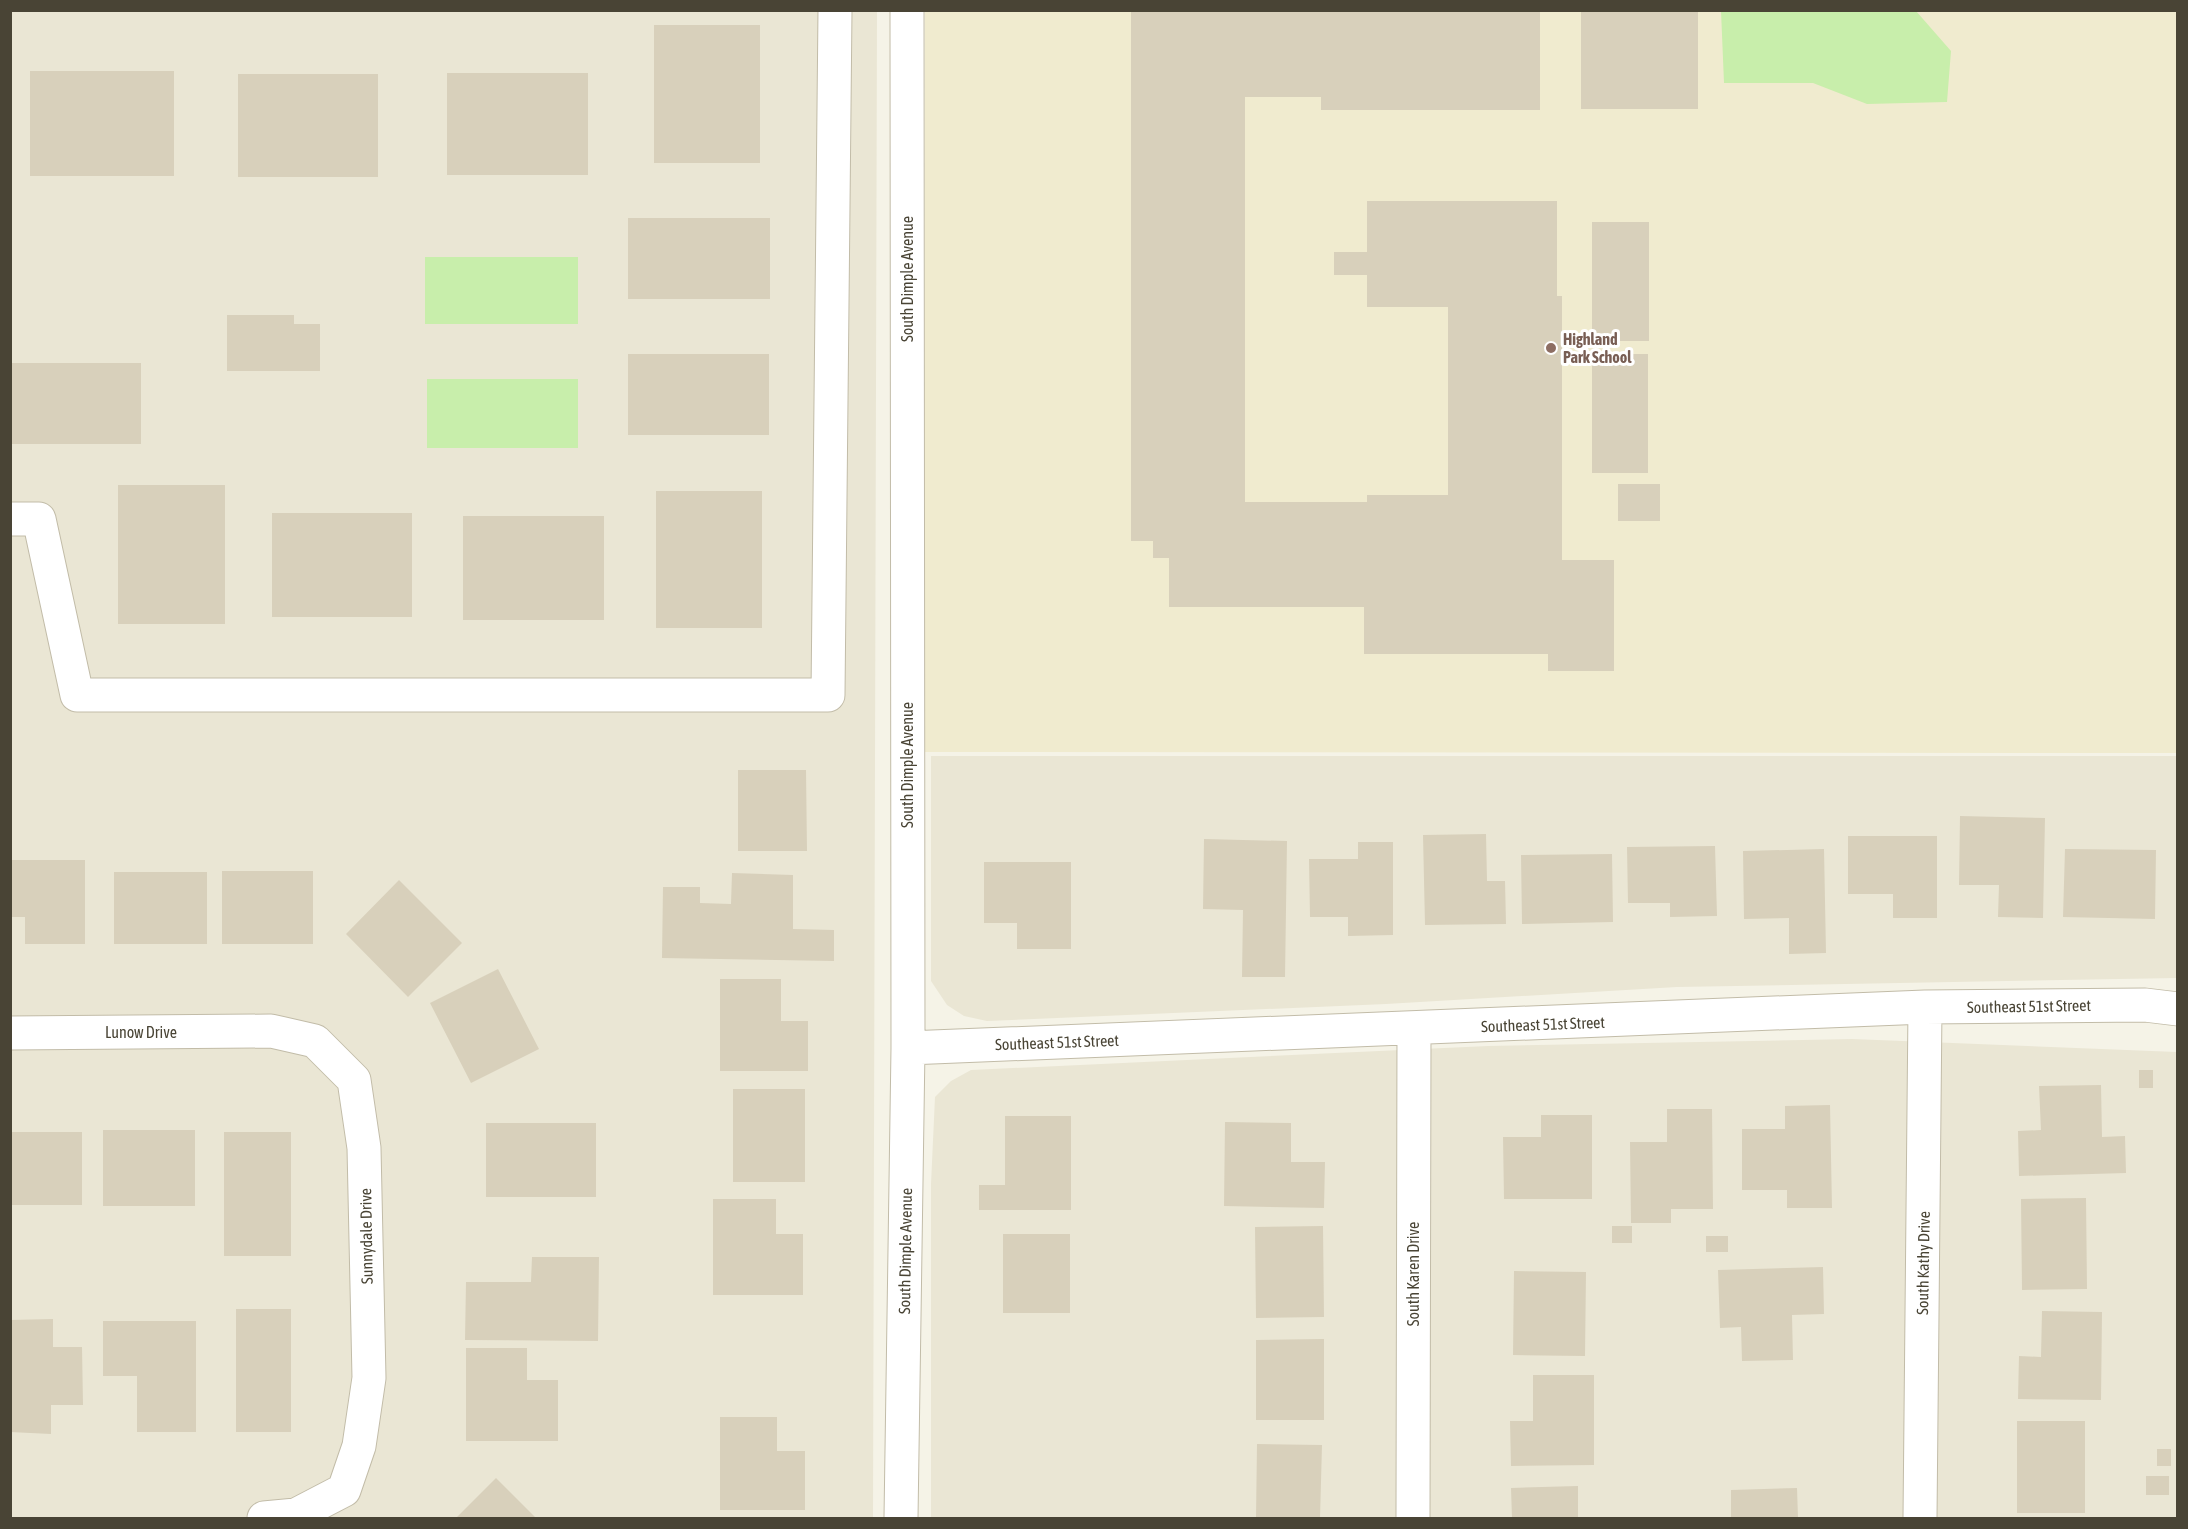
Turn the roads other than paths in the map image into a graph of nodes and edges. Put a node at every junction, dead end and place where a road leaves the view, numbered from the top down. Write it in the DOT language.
graph roads {
  1 [pos="834,10"];
  2 [pos="907,10"];
  3 [pos="10,519"];
  4 [pos="1925,1007"];
  5 [pos="2178,1009"];
  6 [pos="1414,1029"];
  7 [pos="271,1031"];
  8 [pos="10,1033"];
  9 [pos="908,1048"];
  10 [pos="264,1518"];
  11 [pos="902,1518"];
  12 [pos="1413,1518"];
  13 [pos="1920,1518"];
  1 -- 3 [label="street"];
  2 -- 9 [label="street, South Dimple Avenue"];
  4 -- 5 [label="street, Southeast 51st Street"];
  4 -- 6 [label="street, Southeast 51st Street"];
  4 -- 13 [label="street, South Kathy Drive"];
  6 -- 9 [label="street, Southeast 51st Street"];
  6 -- 12 [label="street, South Karen Drive"];
  7 -- 8 [label="street, Lunow Drive"];
  7 -- 10 [label="street, Sunnydale Drive"];
  9 -- 11 [label="street, South Dimple Avenue"];
}
